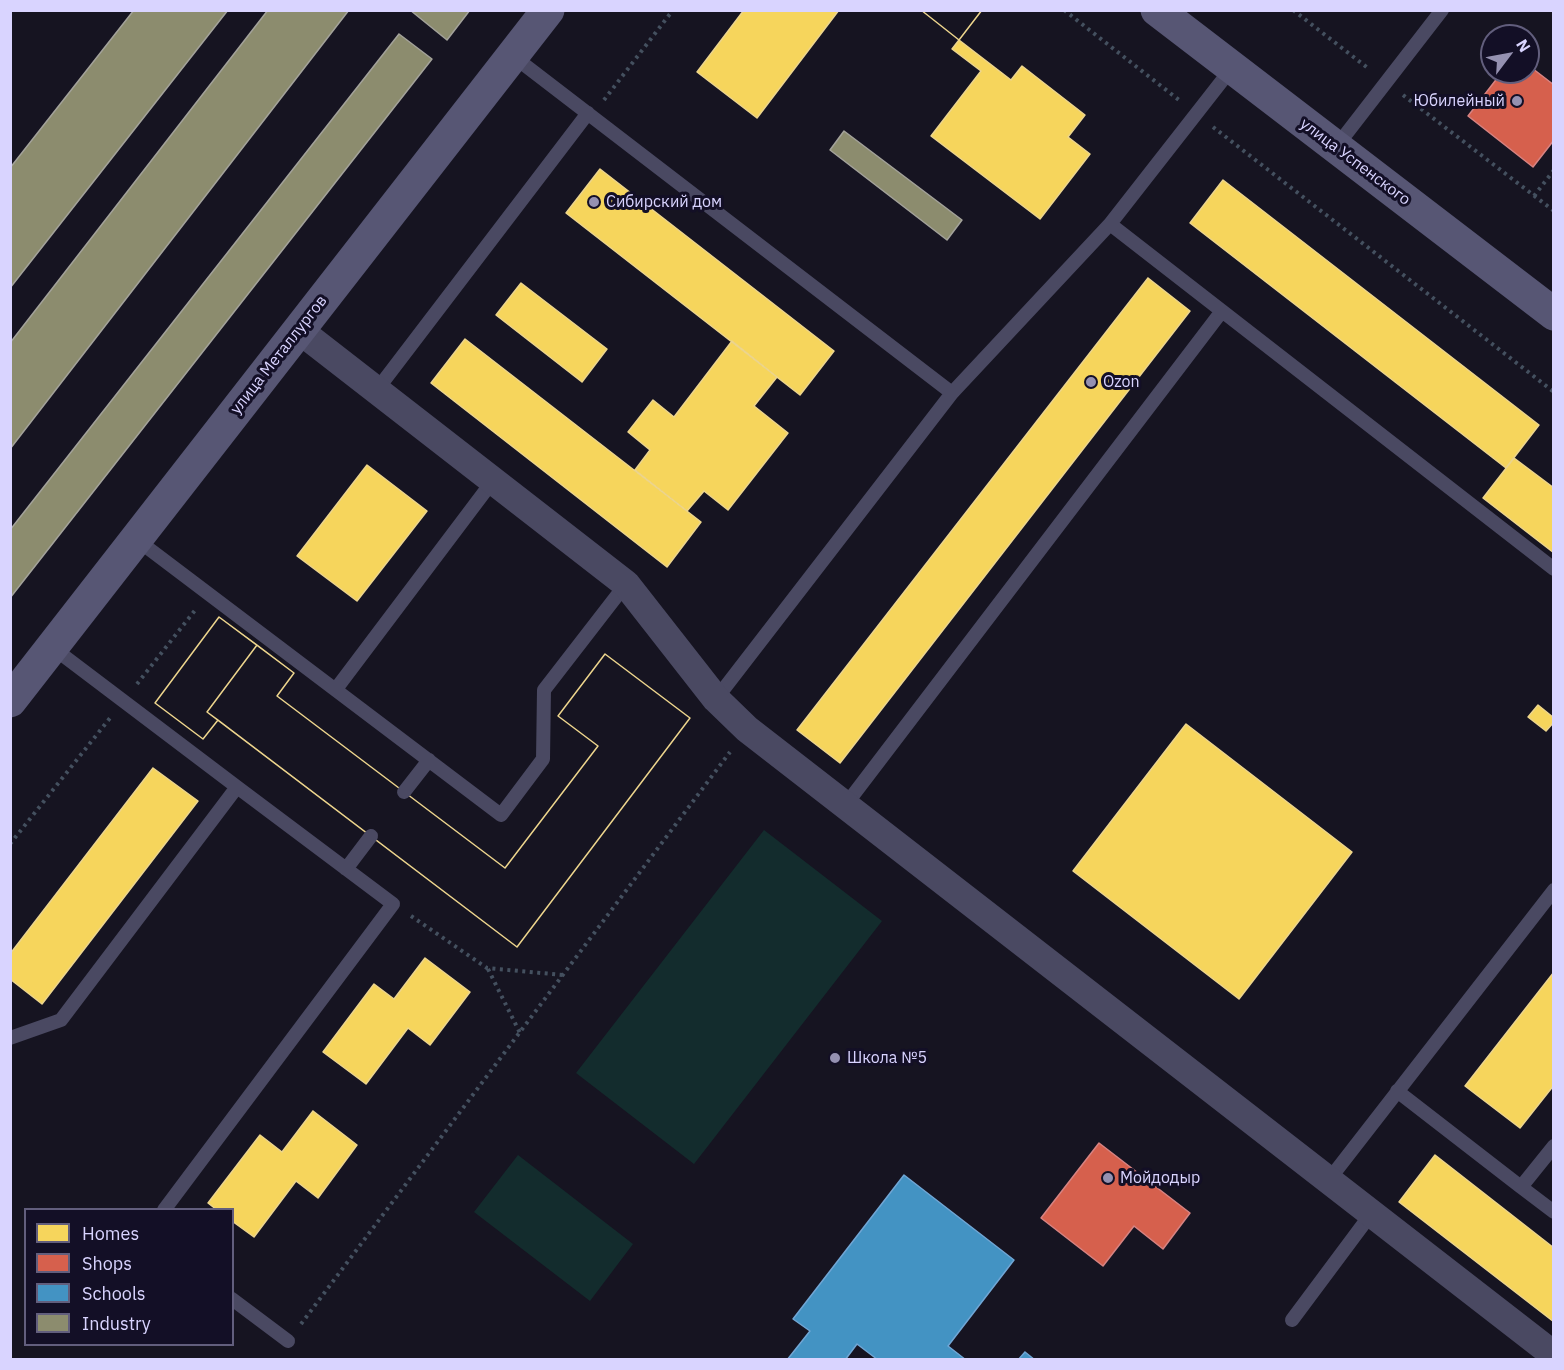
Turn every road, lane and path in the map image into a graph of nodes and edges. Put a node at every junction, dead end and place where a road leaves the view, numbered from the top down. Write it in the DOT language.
graph roads {
  1 [pos="548,10"];
  2 [pos="673,10"];
  3 [pos="1064,10"];
  4 [pos="1157,10"];
  5 [pos="1293,10"];
  6 [pos="1442,10"];
  7 [pos="513,56"];
  8 [pos="1232,68"];
  9 [pos="1386,82"];
  10 [pos="1196,114"];
  11 [pos="589,115"];
  12 [pos="1336,147"];
  13 [pos="1554,170"];
  14 [pos="1534,196"];
  15 [pos="1554,211"];
  16 [pos="1110,224"];
  17 [pos="1222,311"];
  18 [pos="1554,314"];
  19 [pos="299,330"];
  20 [pos="376,391"];
  21 [pos="1554,392"];
  22 [pos="952,393"];
  23 [pos="492,482"];
  24 [pos="136,538"];
  25 [pos="1554,569"];
  26 [pos="626,584"];
  27 [pos="52,647"];
  28 [pos="336,689"];
  29 [pos="716,699"];
  30 [pos="10,701"];
  31 [pos="747,729"];
  32 [pos="429,760"];
  33 [pos="237,787"];
  34 [pos="404,792"];
  35 [pos="844,807"];
  36 [pos="371,836"];
  37 [pos="346,869"];
  38 [pos="1554,890"];
  39 [pos="393,904"];
  40 [pos="487,968"];
  41 [pos="563,975"];
  42 [pos="520,1033"];
  43 [pos="10,1038"];
  44 [pos="1397,1091"];
  45 [pos="1554,1146"];
  46 [pos="1328,1181"];
  47 [pos="1521,1187"];
  48 [pos="165,1208"];
  49 [pos="1554,1212"];
  50 [pos="1371,1214"];
  51 [pos="234,1300"];
  52 [pos="1292,1320"];
  53 [pos="288,1341"];
  54 [pos="1554,1355"];
  1 -- 7 [label="street, улица Металлургов"];
  2 -- 11 [label="path"];
  3 -- 10 [label="path"];
  4 -- 8 [label="street, улица Успенского"];
  5 -- 9 [label="path"];
  6 -- 9 [label="lane"];
  7 -- 11 [label="lane"];
  7 -- 19 [label="street, улица Металлургов"];
  8 -- 10 [label="lane"];
  8 -- 12 [label="street, улица Успенского"];
  9 -- 12 [label="lane"];
  9 -- 14 [label="path"];
  10 -- 16 [label="lane"];
  10 -- 21 [label="path"];
  11 -- 20 [label="lane"];
  11 -- 22 [label="lane"];
  12 -- 18 [label="street, улица Успенского"];
  13 -- 14 [label="path"];
  14 -- 15 [label="path"];
  16 -- 17 [label="lane"];
  16 -- 22 [label="lane"];
  17 -- 25 [label="lane"];
  17 -- 35 [label="lane"];
  19 -- 20 [label="street"];
  19 -- 24 [label="street, улица Металлургов"];
  20 -- 23 [label="street"];
  22 -- 29 [label="lane"];
  23 -- 26 [label="street"];
  23 -- 28 [label="lane"];
  24 -- 27 [label="street, улица Металлургов"];
  24 -- 28 [label="lane"];
  26 -- 29 [label="street"];
  26 -- 32 [label="lane"];
  27 -- 30 [label="street, улица Металлургов"];
  27 -- 33 [label="lane"];
  28 -- 32 [label="lane"];
  29 -- 31 [label="street"];
  31 -- 35 [label="street"];
  31 -- 41 [label="path"];
  32 -- 34 [label="lane"];
  33 -- 37 [label="lane"];
  33 -- 43 [label="lane"];
  35 -- 46 [label="street"];
  36 -- 37 [label="lane"];
  37 -- 39 [label="lane"];
  38 -- 44 [label="lane"];
  39 -- 40 [label="path"];
  39 -- 48 [label="lane"];
  40 -- 41 [label="path"];
  40 -- 42 [label="path"];
  41 -- 42 [label="path"];
  42 -- 53 [label="path"];
  44 -- 46 [label="lane"];
  44 -- 47 [label="lane"];
  45 -- 47 [label="lane"];
  46 -- 50 [label="street"];
  47 -- 49 [label="lane"];
  50 -- 52 [label="lane"];
  50 -- 54 [label="street"];
  51 -- 53 [label="lane"];
}
